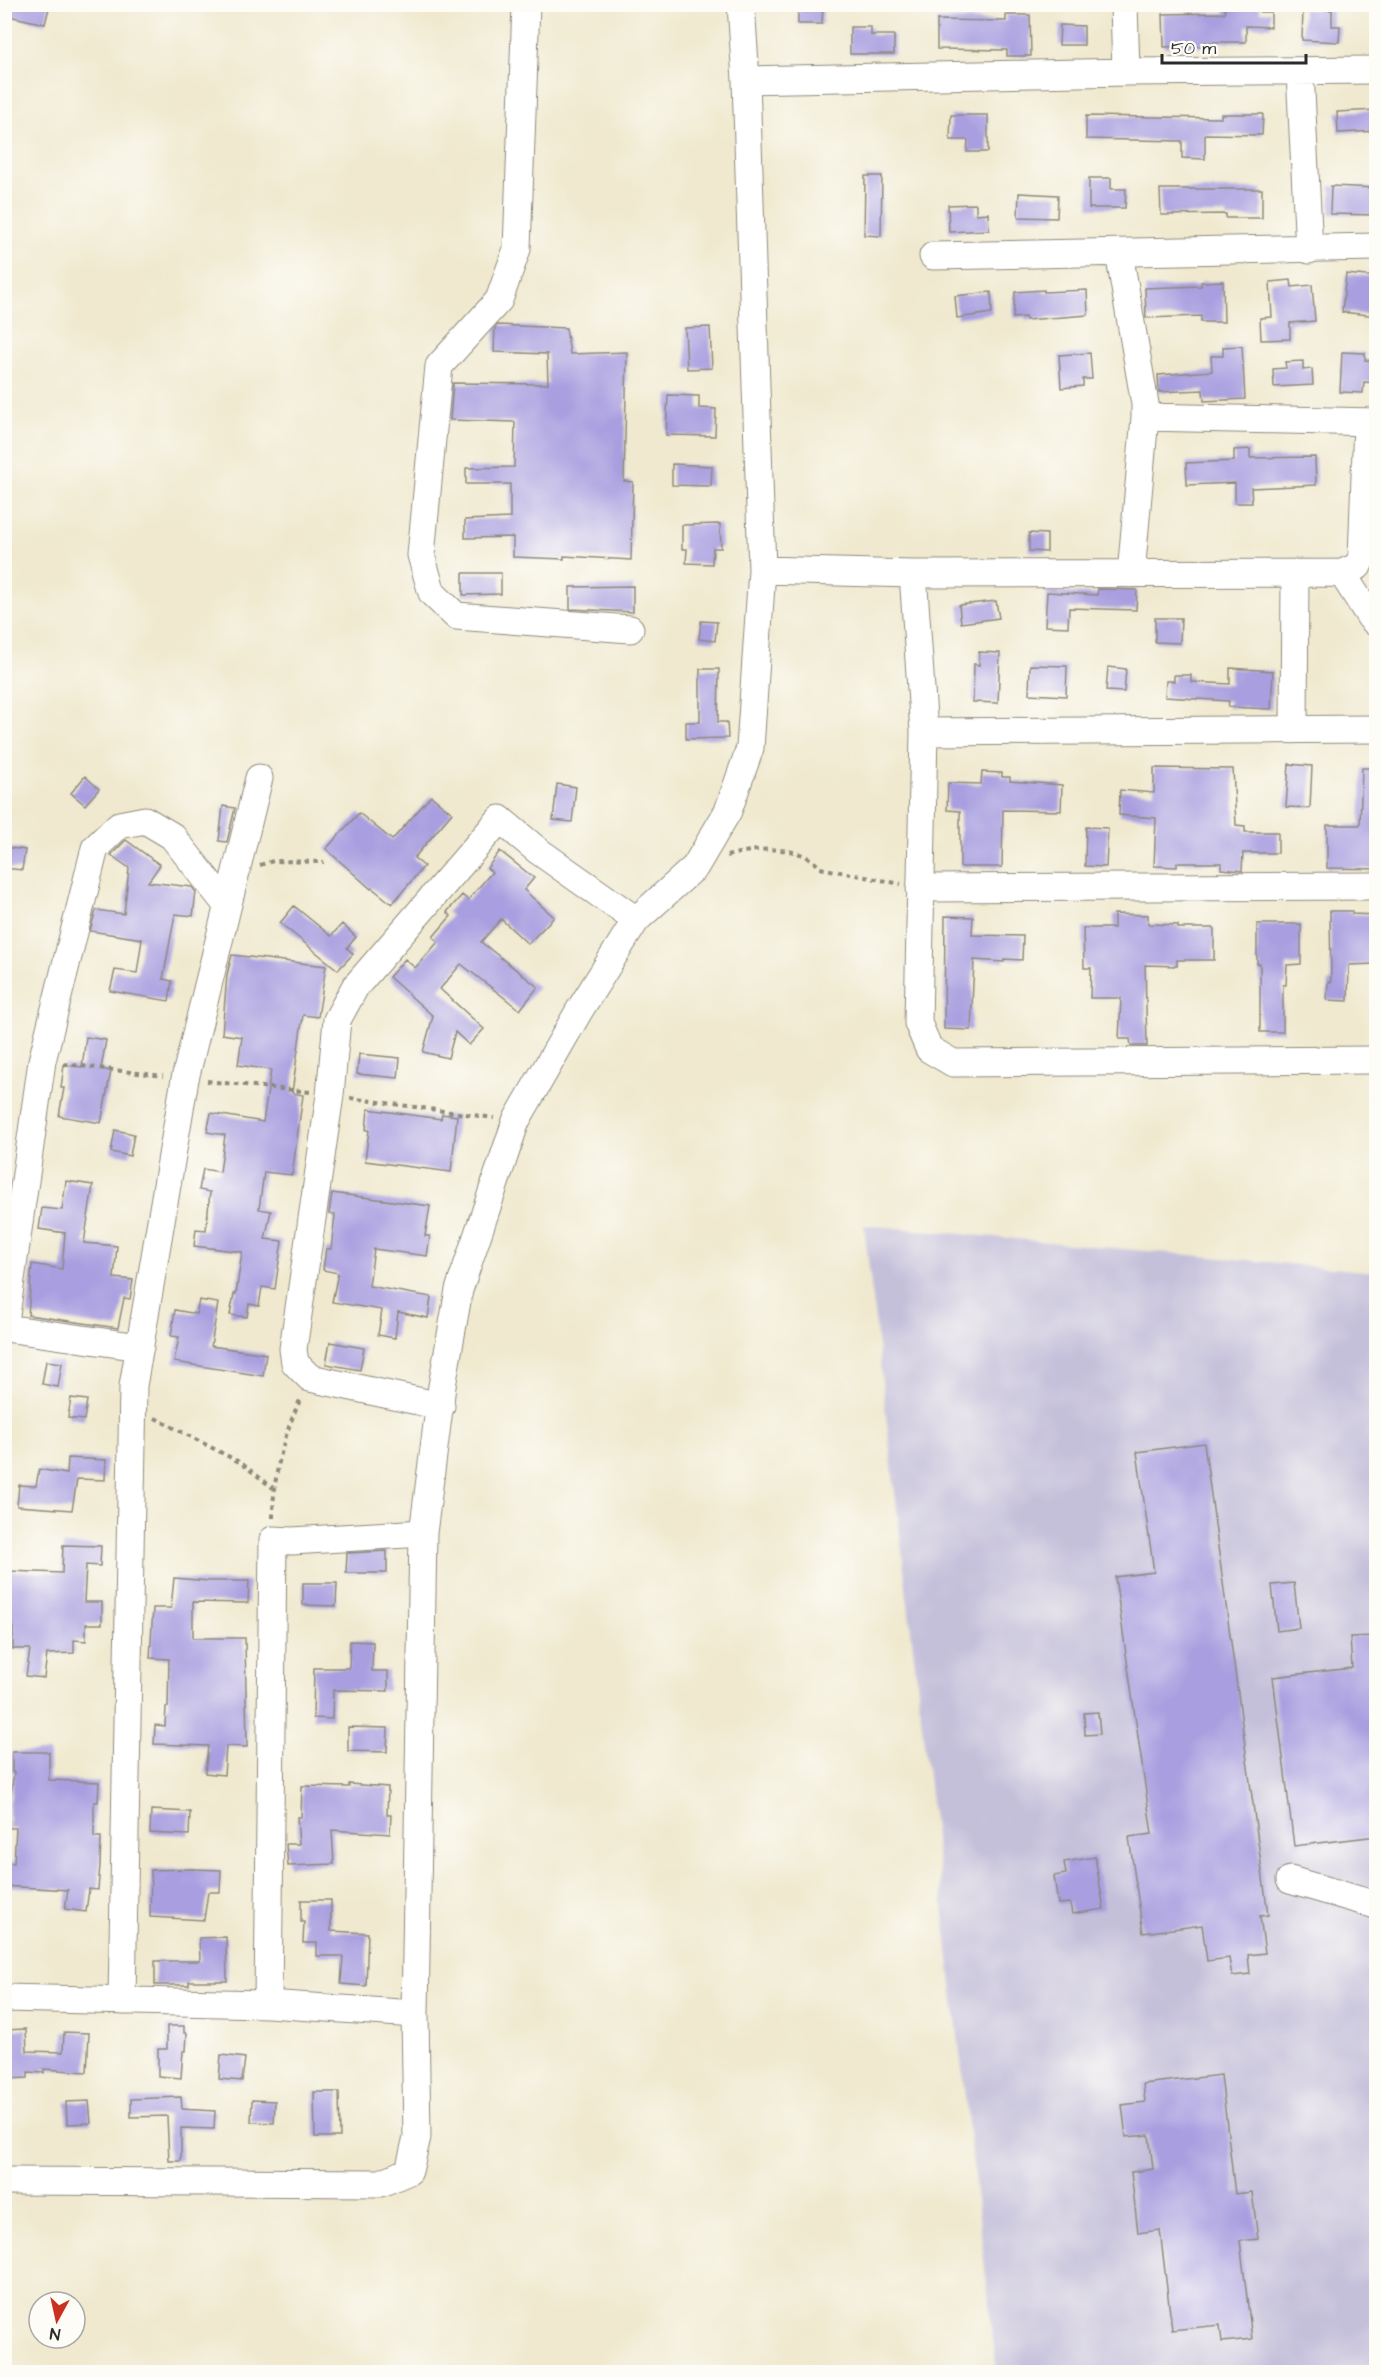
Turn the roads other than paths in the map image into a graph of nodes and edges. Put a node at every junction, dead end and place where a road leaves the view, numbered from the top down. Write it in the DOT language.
graph roads {
  1 [pos="526,4"];
  2 [pos="741,4"];
  3 [pos="1124,4"];
  4 [pos="1377,70"];
  5 [pos="1126,72"];
  6 [pos="1300,72"];
  7 [pos="746,80"];
  8 [pos="1377,248"];
  9 [pos="1309,250"];
  10 [pos="1119,253"];
  11 [pos="933,256"];
  12 [pos="1145,417"];
  13 [pos="1372,423"];
  14 [pos="762,570"];
  15 [pos="1295,573"];
  16 [pos="1342,573"];
  17 [pos="913,574"];
  18 [pos="1131,574"];
  19 [pos="1377,623"];
  20 [pos="630,629"];
  21 [pos="1377,729"];
  22 [pos="1294,730"];
  23 [pos="924,732"];
  24 [pos="259,778"];
  25 [pos="1377,886"];
  26 [pos="920,888"];
  27 [pos="226,904"];
  28 [pos="636,920"];
  29 [pos="1377,1060"];
  30 [pos="5,1328"];
  31 [pos="140,1347"];
  32 [pos="441,1406"];
  33 [pos="423,1533"];
  34 [pos="1290,1880"];
  35 [pos="1377,1905"];
  36 [pos="4,1998"];
  37 [pos="122,2001"];
  38 [pos="268,2004"];
  39 [pos="415,2014"];
  40 [pos="4,2181"];
  1 -- 20 [label="street"];
  2 -- 7 [label="street"];
  3 -- 5 [label="street"];
  4 -- 6 [label="street"];
  5 -- 6 [label="street"];
  5 -- 7 [label="street"];
  6 -- 9 [label="street"];
  7 -- 14 [label="street"];
  8 -- 9 [label="street"];
  9 -- 10 [label="street"];
  10 -- 11 [label="street"];
  10 -- 12 [label="street"];
  12 -- 13 [label="street"];
  12 -- 18 [label="street"];
  13 -- 16 [label="street"];
  14 -- 17 [label="street"];
  14 -- 28 [label="street"];
  15 -- 16 [label="street"];
  15 -- 18 [label="street"];
  15 -- 22 [label="street"];
  16 -- 19 [label="street"];
  17 -- 18 [label="street"];
  17 -- 23 [label="street"];
  21 -- 22 [label="street"];
  22 -- 23 [label="street"];
  23 -- 26 [label="street"];
  24 -- 27 [label="street"];
  25 -- 26 [label="street"];
  26 -- 29 [label="street"];
  27 -- 30 [label="street"];
  27 -- 31 [label="street"];
  28 -- 32 [label="street"];
  28 -- 32 [label="street"];
  30 -- 31 [label="street"];
  31 -- 37 [label="street"];
  32 -- 33 [label="street"];
  33 -- 38 [label="street"];
  33 -- 39 [label="street"];
  34 -- 35 [label="street"];
  36 -- 37 [label="street"];
  37 -- 38 [label="street"];
  38 -- 39 [label="street"];
  39 -- 40 [label="street"];
}
